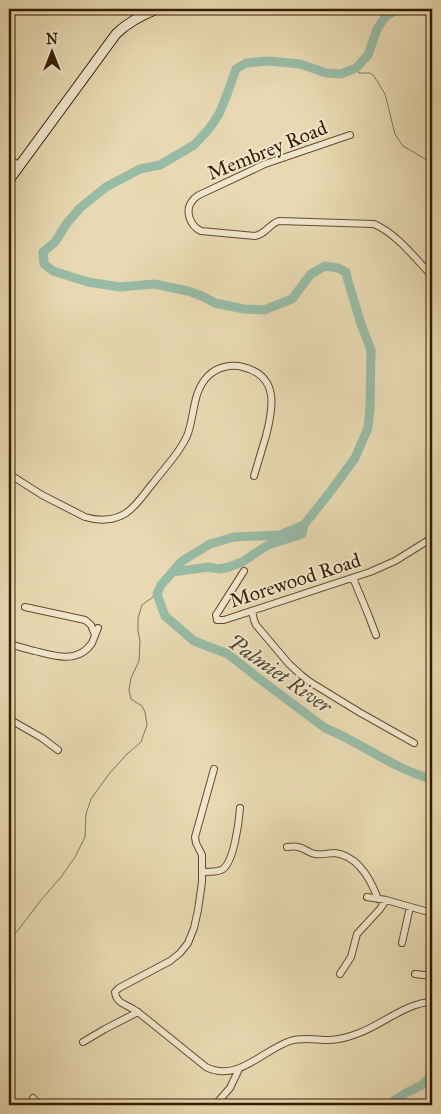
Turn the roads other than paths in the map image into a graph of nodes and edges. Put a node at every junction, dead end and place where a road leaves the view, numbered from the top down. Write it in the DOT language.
graph roads {
  1 [pos="157,9"];
  2 [pos="350,135"];
  3 [pos="9,158"];
  4 [pos="19,166"];
  5 [pos="9,180"];
  6 [pos="432,276"];
  7 [pos="9,474"];
  8 [pos="254,476"];
  9 [pos="432,538"];
  10 [pos="244,571"];
  11 [pos="353,578"];
  12 [pos="25,606"];
  13 [pos="252,611"];
  14 [pos="98,628"];
  15 [pos="95,635"];
  16 [pos="376,635"];
  17 [pos="9,644"];
  18 [pos="9,718"];
  19 [pos="414,743"];
  20 [pos="58,750"];
  21 [pos="214,769"];
  22 [pos="240,808"];
  23 [pos="286,847"];
  24 [pos="203,872"];
  25 [pos="367,897"];
  26 [pos="378,899"];
  27 [pos="386,900"];
  28 [pos="410,907"];
  29 [pos="432,913"];
  30 [pos="402,944"];
  31 [pos="340,974"];
  32 [pos="415,974"];
  33 [pos="432,976"];
  34 [pos="432,1001"];
  35 [pos="138,1012"];
  36 [pos="83,1042"];
  37 [pos="239,1069"];
  38 [pos="33,1098"];
  39 [pos="39,1105"];
  40 [pos="215,1105"];
  1 -- 4 [label="street"];
  2 -- 6 [label="street, Membrey Road"];
  3 -- 4 [label="street"];
  4 -- 5 [label="street"];
  7 -- 8 [label="street"];
  9 -- 11 [label="street, Morewood Road"];
  10 -- 13 [label="street, Morewood Road"];
  11 -- 13 [label="street, Morewood Road"];
  11 -- 16 [label="street"];
  12 -- 15 [label="street"];
  13 -- 19 [label="street"];
  14 -- 15 [label="street"];
  15 -- 17 [label="street"];
  18 -- 20 [label="street"];
  21 -- 24 [label="street"];
  22 -- 24 [label="street"];
  23 -- 26 [label="street"];
  24 -- 35 [label="street"];
  25 -- 26 [label="street"];
  26 -- 27 [label="street"];
  27 -- 28 [label="street"];
  27 -- 31 [label="street"];
  28 -- 29 [label="street"];
  28 -- 30 [label="street"];
  32 -- 33 [label="street"];
  34 -- 37 [label="street"];
  35 -- 36 [label="street"];
  35 -- 37 [label="street"];
  37 -- 40 [label="street"];
  38 -- 39 [label="street"];
}
